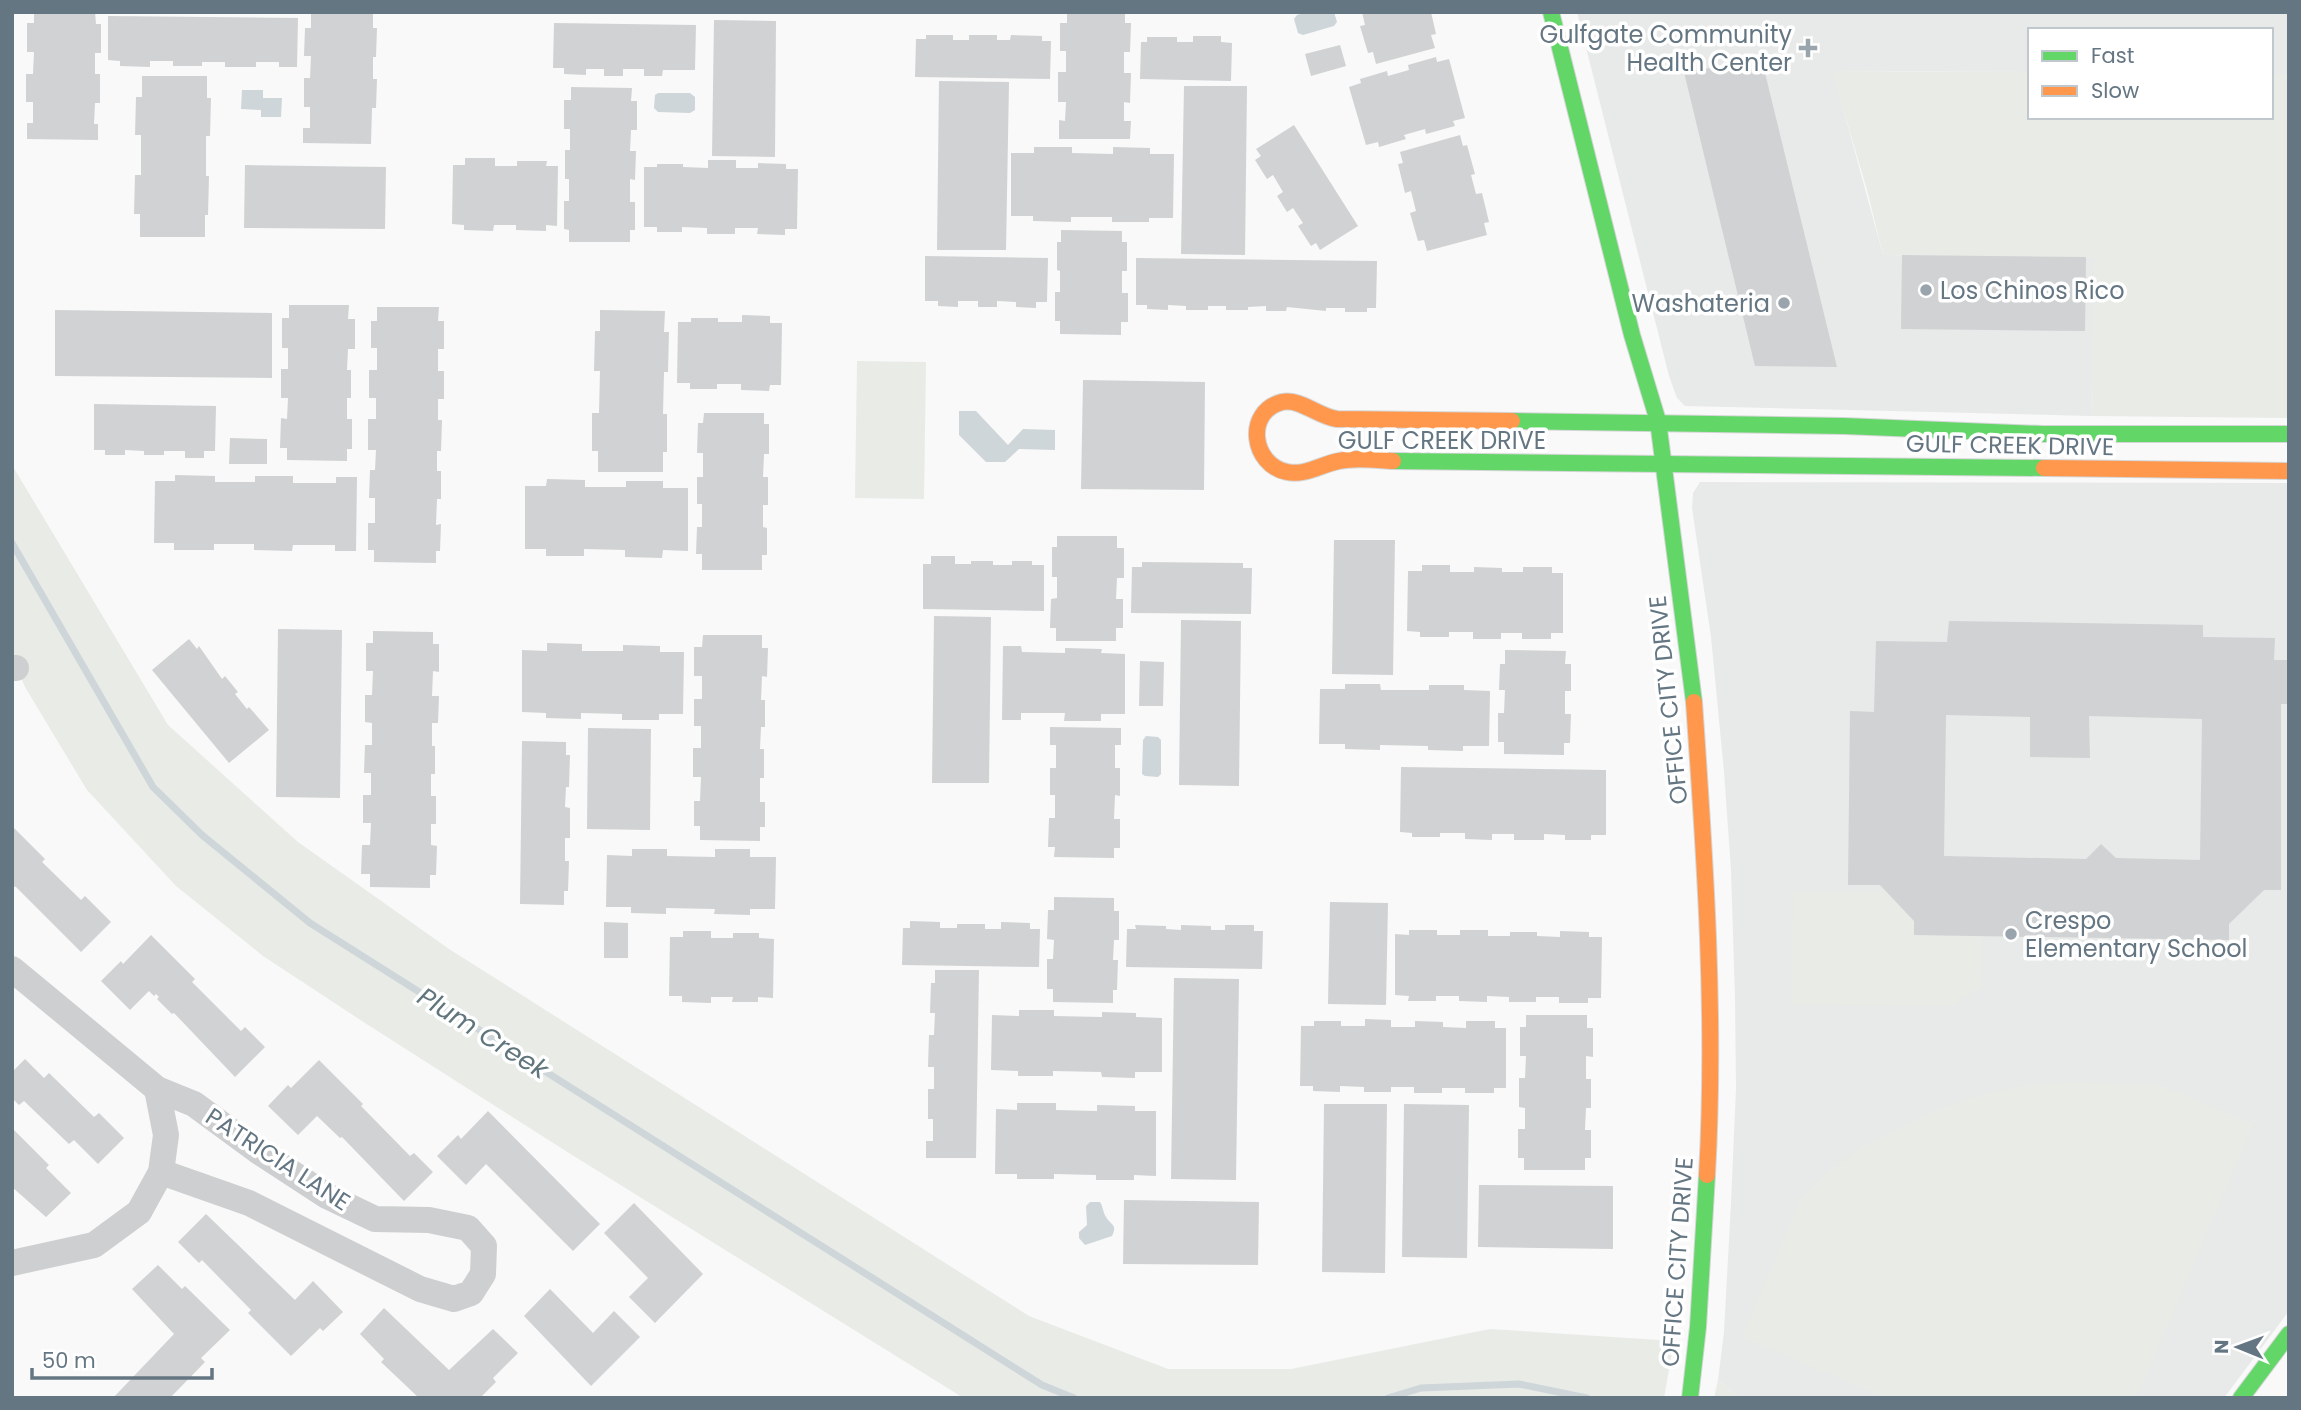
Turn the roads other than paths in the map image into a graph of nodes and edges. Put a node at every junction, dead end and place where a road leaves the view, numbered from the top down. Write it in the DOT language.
graph roads {
  1 [pos="1551,12"];
  2 [pos="1658,421"];
  3 [pos="2289,434"];
  4 [pos="1661,462"];
  5 [pos="2289,471"];
  6 [pos="12,969"];
  7 [pos="158,1089"];
  8 [pos="161,1171"];
  9 [pos="12,1263"];
  10 [pos="2289,1334"];
  11 [pos="1690,1398"];
  12 [pos="2241,1398"];
  1 -- 2 [label="street, OFFICE CITY DRIVE"];
  2 -- 3 [label="street, GULF CREEK DRIVE"];
  2 -- 4 [label="street, OFFICE CITY DRIVE"];
  2 -- 4 [label="street, GULF CREEK DRIVE"];
  4 -- 5 [label="street, GULF CREEK DRIVE"];
  4 -- 11 [label="street, OFFICE CITY DRIVE"];
  6 -- 7 [label="street, PATRICIA LANE"];
  7 -- 8 [label="street"];
  7 -- 8 [label="street, PATRICIA LANE"];
  8 -- 9 [label="street"];
  10 -- 12 [label="street"];
}
